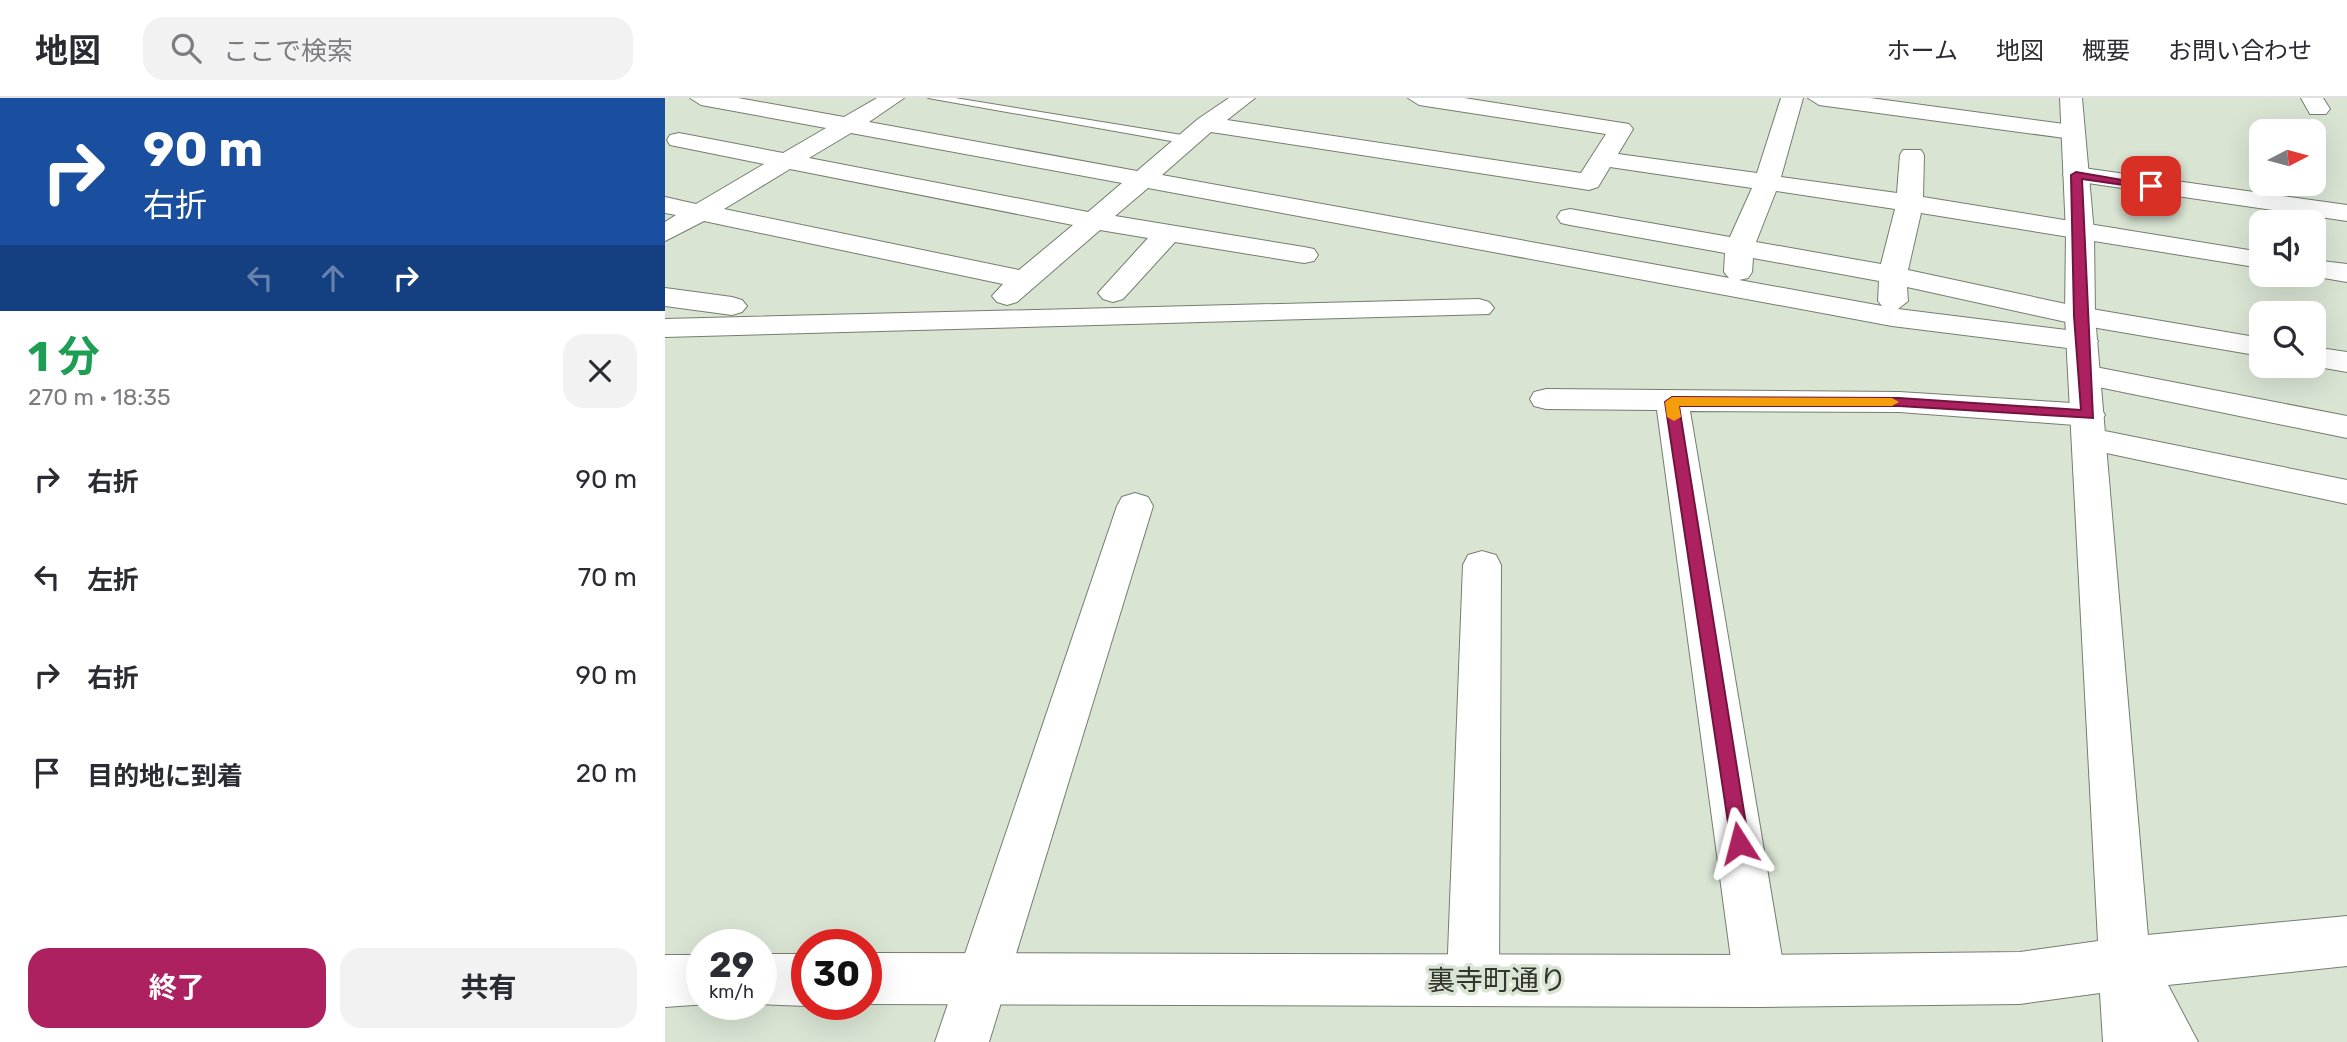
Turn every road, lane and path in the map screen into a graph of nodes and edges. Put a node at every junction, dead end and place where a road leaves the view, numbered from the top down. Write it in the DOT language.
graph roads {
  1 [pos="701,98"];
  2 [pos="893,98"];
  3 [pos="933,98"];
  4 [pos="1244,98"];
  5 [pos="1419,98"];
  6 [pos="1792,98"];
  7 [pos="1819,98"];
  8 [pos="1887,102"];
  9 [pos="2072,115"];
  10 [pos="845,125"];
  11 [pos="1197,132"];
  12 [pos="680,139"];
  13 [pos="1912,155"];
  14 [pos="790,159"];
  15 [pos="1603,159"];
  16 [pos="2076,175"];
  17 [pos="1142,179"];
  18 [pos="1588,182"];
  19 [pos="1766,184"];
  20 [pos="2249,191"];
  21 [pos="2300,196"];
  22 [pos="1910,203"];
  23 [pos="665,205"];
  24 [pos="2347,213"];
  25 [pos="699,214"];
  26 [pos="1570,217"];
  27 [pos="1094,221"];
  28 [pos="665,233"];
  29 [pos="1168,233"];
  30 [pos="2080,233"];
  31 [pos="1739,249"];
  32 [pos="1549,253"];
  33 [pos="1304,256"];
  34 [pos="2249,258"];
  35 [pos="2326,270"];
  36 [pos="2347,273"];
  37 [pos="1893,275"];
  38 [pos="1024,280"];
  39 [pos="1737,288"];
  40 [pos="1113,293"];
  41 [pos="665,297"];
  42 [pos="732,306"];
  43 [pos="1479,309"];
  44 [pos="1892,317"];
  45 [pos="979,323"];
  46 [pos="665,328"];
  47 [pos="2083,344"];
  48 [pos="2249,347"];
  49 [pos="2326,358"];
  50 [pos="2347,362"];
  51 [pos="1546,399"];
  52 [pos="1672,402"];
  53 [pos="2089,427"];
  54 [pos="2347,427"];
  55 [pos="2347,492"];
  56 [pos="1135,506"];
  57 [pos="1482,565"];
  58 [pos="2347,941"];
  59 [pos="2126,962"];
  60 [pos="983,978"];
  61 [pos="882,979"];
  62 [pos="1473,979"];
  63 [pos="665,981"];
  64 [pos="686,981"];
  65 [pos="1760,981"];
  66 [pos="962,1042"];
  67 [pos="2130,1042"];
  68 [pos="2171,1042"];
  1 -- 10 [label="street"];
  2 -- 10 [label="street"];
  3 -- 11 [label="lane"];
  4 -- 11 [label="street"];
  5 -- 15 [label="street"];
  6 -- 19 [label="street"];
  7 -- 8 [label="street"];
  8 -- 9 [label="street"];
  9 -- 16 [label="street"];
  10 -- 14 [label="street"];
  10 -- 17 [label="street"];
  11 -- 17 [label="street"];
  11 -- 18 [label="street"];
  12 -- 14 [label="street"];
  13 -- 22 [label="street"];
  14 -- 25 [label="street"];
  14 -- 27 [label="street"];
  15 -- 18 [label="street"];
  15 -- 19 [label="street"];
  16 -- 20 [label="street"];
  16 -- 30 [label="street"];
  17 -- 27 [label="street"];
  17 -- 32 [label="street"];
  18 -- 26 [label="street"];
  19 -- 22 [label="street"];
  19 -- 31 [label="street"];
  21 -- 24 [label="street"];
  22 -- 30 [label="street"];
  22 -- 37 [label="street"];
  23 -- 25 [label="street"];
  25 -- 28 [label="street"];
  25 -- 38 [label="street"];
  26 -- 31 [label="street"];
  26 -- 32 [label="street"];
  27 -- 29 [label="street"];
  27 -- 38 [label="street"];
  29 -- 33 [label="street"];
  29 -- 40 [label="street"];
  30 -- 34 [label="street"];
  30 -- 47 [label="street"];
  31 -- 37 [label="street"];
  31 -- 39 [label="street"];
  32 -- 39 [label="street"];
  35 -- 36 [label="street"];
  37 -- 44 [label="street"];
  37 -- 47 [label="street"];
  38 -- 45 [label="street"];
  39 -- 44 [label="street"];
  41 -- 42 [label="street"];
  43 -- 45 [label="street"];
  44 -- 47 [label="street"];
  45 -- 46 [label="street"];
  47 -- 48 [label="street"];
  47 -- 53 [label="street"];
  47 -- 54 [label="street"];
  49 -- 50 [label="street"];
  51 -- 52 [label="street"];
  52 -- 53 [label="street"];
  52 -- 65 [label="street"];
  53 -- 55 [label="street"];
  53 -- 59 [label="street"];
  56 -- 60 [label="street"];
  57 -- 62 [label="street"];
  58 -- 59 [label="street, 裏寺町通り"];
  59 -- 65 [label="street, 裏寺町通り"];
  59 -- 67 [label="street"];
  59 -- 68 [label="street"];
  60 -- 61 [label="street, 裏寺町通り"];
  60 -- 62 [label="street, 裏寺町通り"];
  60 -- 66 [label="street"];
  62 -- 65 [label="street, 裏寺町通り"];
  63 -- 64 [label="street"];
}
